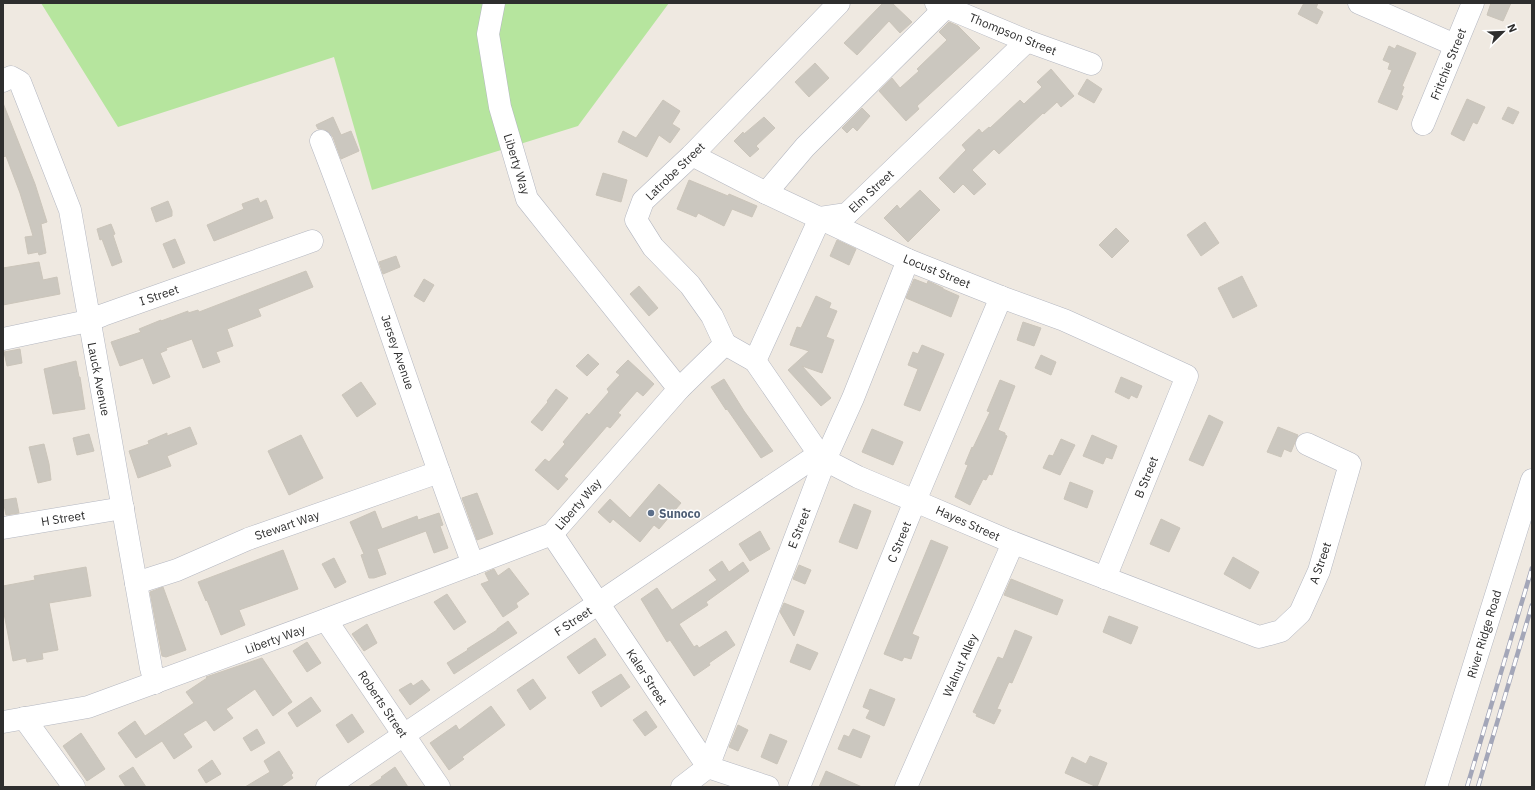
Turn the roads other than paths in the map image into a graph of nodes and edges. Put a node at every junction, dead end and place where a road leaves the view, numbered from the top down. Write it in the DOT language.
graph roads {
  1 [pos="494,3"];
  2 [pos="839,3"];
  3 [pos="1359,3"];
  4 [pos="1473,3"];
  5 [pos="941,5"];
  6 [pos="1027,41"];
  7 [pos="1455,44"];
  8 [pos="1091,64"];
  9 [pos="12,81"];
  10 [pos="1423,124"];
  11 [pos="321,141"];
  12 [pos="692,155"];
  13 [pos="766,193"];
  14 [pos="820,218"];
  15 [pos="312,241"];
  16 [pos="908,260"];
  17 [pos="1001,298"];
  18 [pos="88,322"];
  19 [pos="3,339"];
  20 [pos="725,344"];
  21 [pos="755,361"];
  22 [pos="1186,376"];
  23 [pos="679,390"];
  24 [pos="1307,444"];
  25 [pos="822,457"];
  26 [pos="439,472"];
  27 [pos="1532,480"];
  28 [pos="916,500"];
  29 [pos="123,508"];
  30 [pos="3,528"];
  31 [pos="552,534"];
  32 [pos="1013,543"];
  33 [pos="473,564"];
  34 [pos="1105,578"];
  35 [pos="136,583"];
  36 [pos="599,603"];
  37 [pos="326,620"];
  38 [pos="1259,637"];
  39 [pos="155,682"];
  40 [pos="24,718"];
  41 [pos="3,722"];
  42 [pos="404,734"];
  43 [pos="708,767"];
  44 [pos="74,787"];
  45 [pos="327,787"];
  46 [pos="439,787"];
  47 [pos="682,787"];
  48 [pos="768,787"];
  49 [pos="799,787"];
  50 [pos="906,787"];
  51 [pos="1436,787"];
  1 -- 23 [label="street, Liberty Way"];
  2 -- 12 [label="street, Latrobe Street"];
  3 -- 7 [label="street"];
  4 -- 7 [label="street, Fritchie Street"];
  5 -- 6 [label="street, Thompson Street"];
  5 -- 13 [label="street"];
  6 -- 8 [label="street, Thompson Street"];
  6 -- 14 [label="street, Elm Street"];
  7 -- 10 [label="street, Fritchie Street"];
  9 -- 18 [label="street, Lauck Avenue"];
  11 -- 26 [label="street, Jersey Avenue"];
  12 -- 13 [label="street, Locust Street"];
  12 -- 20 [label="street, Latrobe Street"];
  13 -- 14 [label="street, Locust Street"];
  14 -- 16 [label="street, Locust Street"];
  14 -- 21 [label="street"];
  15 -- 18 [label="street, I Street"];
  16 -- 17 [label="street, Locust Street"];
  16 -- 25 [label="street, E Street"];
  17 -- 22 [label="street, Locust Street"];
  17 -- 28 [label="street, C Street"];
  18 -- 19 [label="street, I Street"];
  18 -- 29 [label="street, Lauck Avenue"];
  20 -- 21 [label="street, Hayes Street"];
  20 -- 23 [label="street"];
  21 -- 25 [label="street, Hayes Street"];
  22 -- 34 [label="street, B Street"];
  23 -- 31 [label="street, Liberty Way"];
  24 -- 38 [label="street, A Street"];
  25 -- 28 [label="street, Hayes Street"];
  25 -- 36 [label="street, F Street"];
  25 -- 43 [label="street, E Street"];
  26 -- 33 [label="street, Jersey Avenue"];
  26 -- 35 [label="street, Stewart Way"];
  27 -- 51 [label="street, River Ridge Road"];
  28 -- 32 [label="street, Hayes Street"];
  28 -- 49 [label="street, C Street"];
  29 -- 30 [label="street, H Street"];
  29 -- 35 [label="street, Lauck Avenue"];
  31 -- 33 [label="street, Liberty Way"];
  31 -- 36 [label="street, Kaler Street"];
  32 -- 34 [label="street, Hayes Street"];
  32 -- 50 [label="street, Walnut Alley"];
  33 -- 37 [label="street, Liberty Way"];
  34 -- 38 [label="street, Hayes Street"];
  35 -- 39 [label="street, Lauck Avenue"];
  36 -- 42 [label="street, F Street"];
  36 -- 43 [label="street, Kaler Street"];
  37 -- 39 [label="street, Liberty Way"];
  37 -- 42 [label="street, Roberts Street"];
  39 -- 40 [label="street, Liberty Way"];
  40 -- 41 [label="street, Liberty Way"];
  40 -- 44 [label="street"];
  42 -- 45 [label="street, F Street"];
  42 -- 46 [label="street, Roberts Street"];
  43 -- 47 [label="street"];
  43 -- 48 [label="street"];
}
